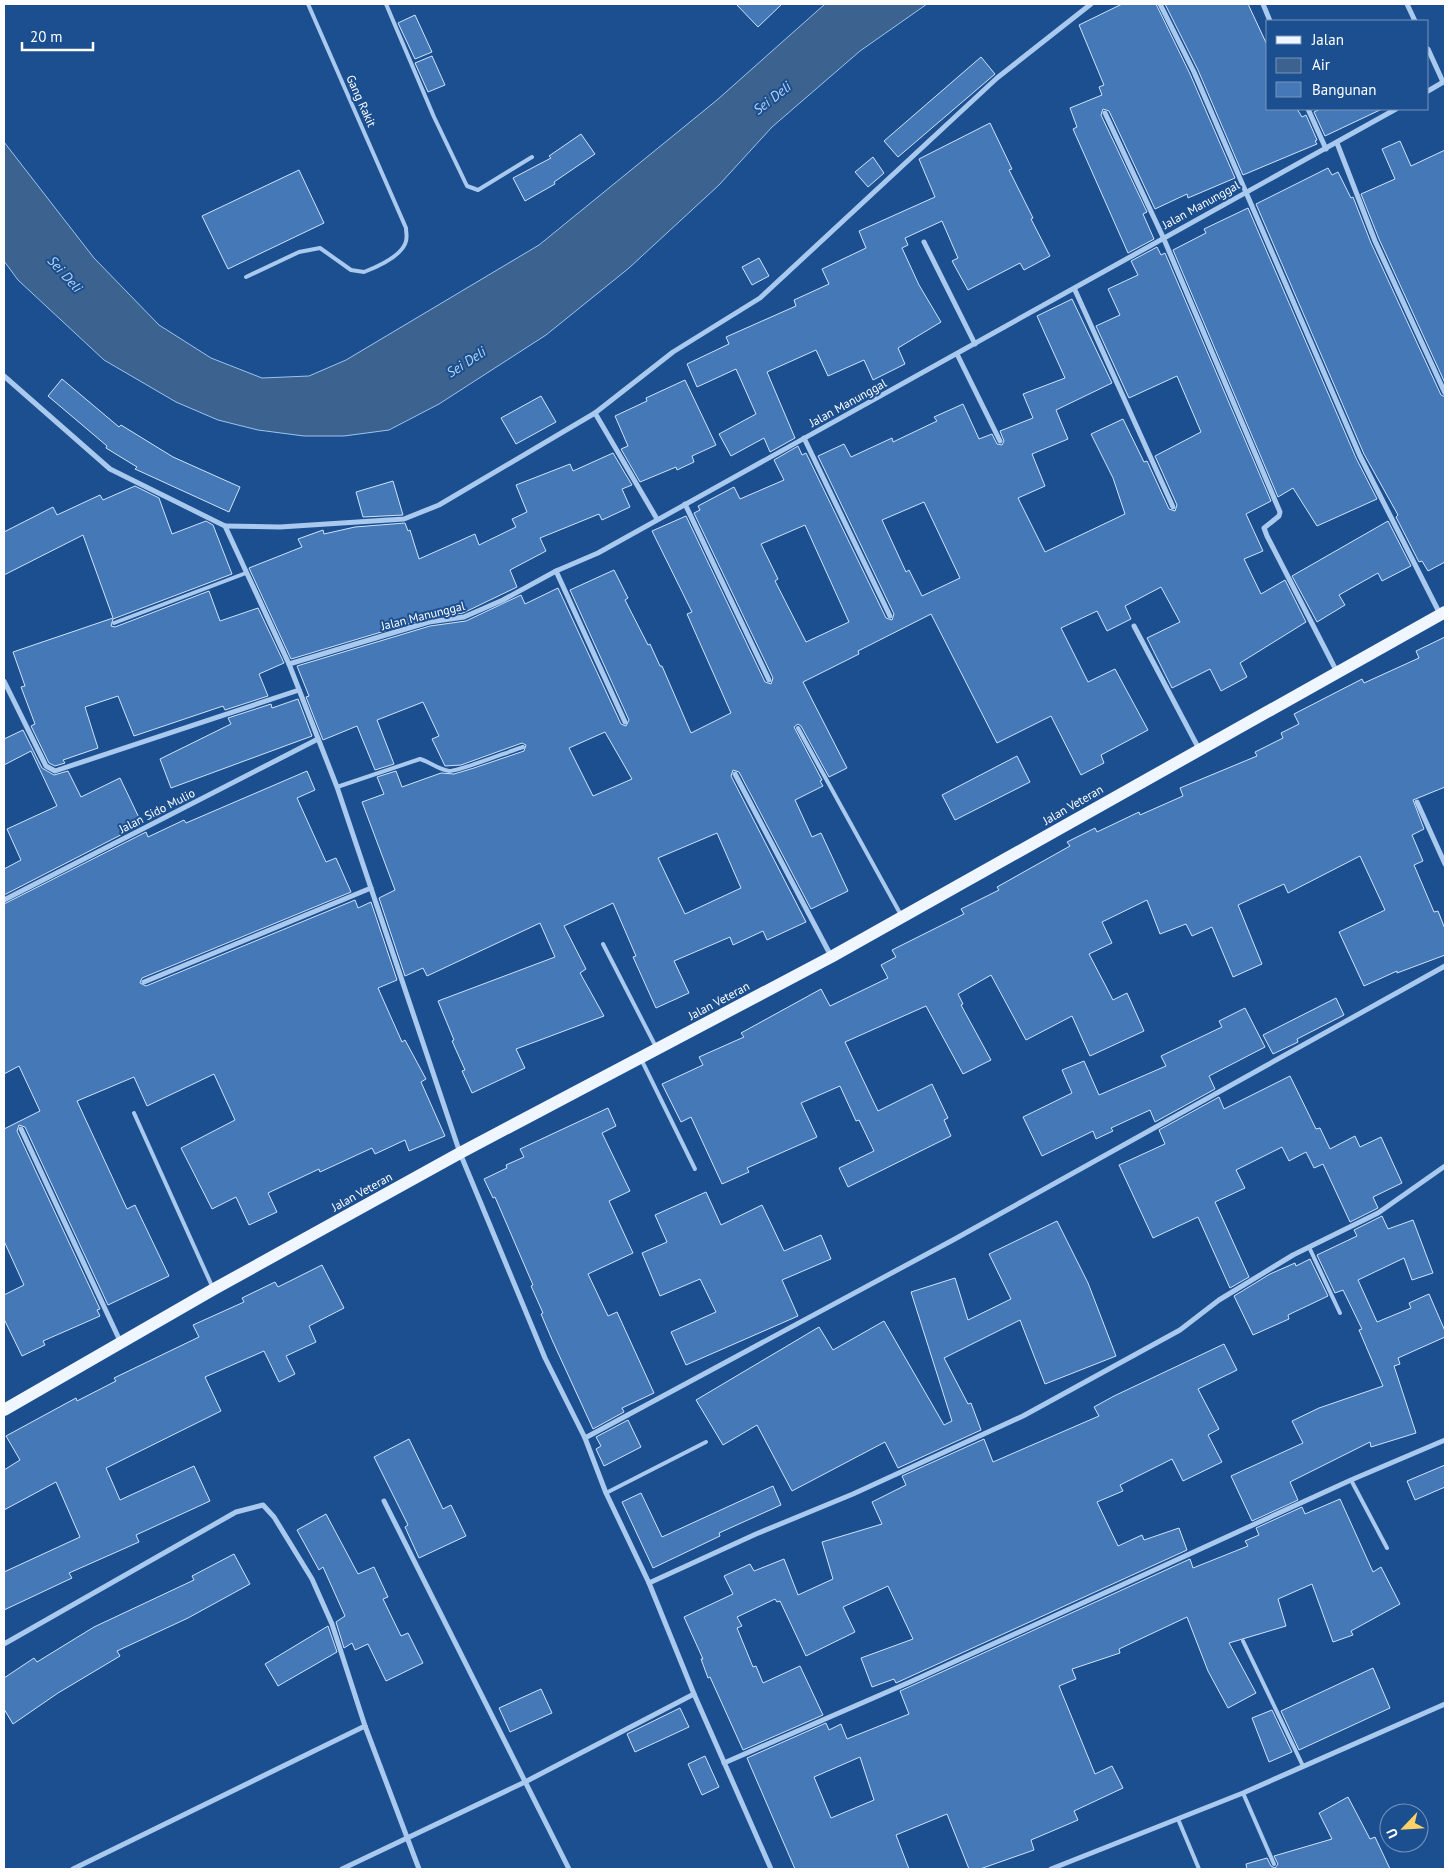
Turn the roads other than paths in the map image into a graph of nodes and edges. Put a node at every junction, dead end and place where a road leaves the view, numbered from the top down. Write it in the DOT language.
graph roads {
  1 [pos="308,4"];
  2 [pos="386,4"];
  3 [pos="1091,4"];
  4 [pos="1160,4"];
  5 [pos="1262,4"];
  6 [pos="1407,4"];
  7 [pos="1270,20"];
  8 [pos="1415,20"];
  9 [pos="1429,51"];
  10 [pos="1444,82"];
  11 [pos="1429,90"];
  12 [pos="1308,110"];
  13 [pos="1394,110"];
  14 [pos="1105,114"];
  15 [pos="1336,143"];
  16 [pos="1326,149"];
  17 [pos="532,157"];
  18 [pos="1246,191"];
  19 [pos="1163,237"];
  20 [pos="924,242"];
  21 [pos="246,277"];
  22 [pos="1075,290"];
  23 [pos="975,344"];
  24 [pos="957,354"];
  25 [pos="4,376"];
  26 [pos="1445,393"];
  27 [pos="595,413"];
  28 [pos="804,438"];
  29 [pos="1000,441"];
  30 [pos="685,504"];
  31 [pos="1173,507"];
  32 [pos="657,519"];
  33 [pos="225,526"];
  34 [pos="556,571"];
  35 [pos="246,573"];
  36 [pos="1443,613"];
  37 [pos="890,616"];
  38 [pos="114,623"];
  39 [pos="1134,626"];
  40 [pos="289,664"];
  41 [pos="1337,672"];
  42 [pos="769,680"];
  43 [pos="4,681"];
  44 [pos="299,690"];
  45 [pos="625,722"];
  46 [pos="798,728"];
  47 [pos="318,739"];
  48 [pos="523,748"];
  49 [pos="1199,749"];
  50 [pos="735,774"];
  51 [pos="337,787"];
  52 [pos="1417,802"];
  53 [pos="1445,864"];
  54 [pos="371,888"];
  55 [pos="4,900"];
  56 [pos="902,918"];
  57 [pos="604,944"];
  58 [pos="831,957"];
  59 [pos="1445,966"];
  60 [pos="144,982"];
  61 [pos="658,1049"];
  62 [pos="641,1058"];
  63 [pos="134,1113"];
  64 [pos="21,1129"];
  65 [pos="460,1154"];
  66 [pos="1445,1166"];
  67 [pos="694,1169"];
  68 [pos="1309,1247"];
  69 [pos="214,1290"];
  70 [pos="1340,1313"];
  71 [pos="121,1343"];
  72 [pos="4,1410"];
  73 [pos="585,1438"];
  74 [pos="1445,1440"];
  75 [pos="706,1442"];
  76 [pos="1350,1480"];
  77 [pos="606,1493"];
  78 [pos="384,1501"];
  79 [pos="1387,1548"];
  80 [pos="649,1583"];
  81 [pos="1243,1641"];
  82 [pos="4,1644"];
  83 [pos="694,1694"];
  84 [pos="1445,1704"];
  85 [pos="365,1726"];
  86 [pos="724,1762"];
  87 [pos="1304,1766"];
  88 [pos="525,1782"];
  89 [pos="1243,1793"];
  90 [pos="1178,1819"];
  91 [pos="407,1838"];
  92 [pos="1274,1864"];
  93 [pos="73,1869"];
  94 [pos="342,1869"];
  95 [pos="419,1869"];
  96 [pos="569,1869"];
  97 [pos="771,1869"];
  98 [pos="1051,1869"];
  99 [pos="1199,1869"];
  1 -- 21 [label="lane, Gang Rakit"];
  2 -- 17 [label="lane"];
  3 -- 27 [label="street"];
  4 -- 18 [label="street"];
  5 -- 7 [label="street"];
  6 -- 8 [label="street"];
  9 -- 10 [label="street"];
  10 -- 11 [label="street"];
  12 -- 16 [label="street"];
  13 -- 15 [label="street, Jalan Manunggal"];
  14 -- 19 [label="street"];
  15 -- 16 [label="street, Jalan Manunggal"];
  15 -- 26 [label="street"];
  16 -- 18 [label="street, Jalan Manunggal"];
  18 -- 19 [label="street, Jalan Manunggal"];
  18 -- 36 [label="street"];
  19 -- 22 [label="street, Jalan Manunggal"];
  19 -- 41 [label="street"];
  20 -- 23 [label="street"];
  22 -- 23 [label="street, Jalan Manunggal"];
  22 -- 31 [label="street"];
  23 -- 24 [label="street, Jalan Manunggal"];
  24 -- 28 [label="street, Jalan Manunggal"];
  24 -- 29 [label="street"];
  25 -- 33 [label="street"];
  27 -- 32 [label="street"];
  27 -- 33 [label="street"];
  28 -- 30 [label="street, Jalan Manunggal"];
  28 -- 37 [label="street"];
  30 -- 32 [label="street, Jalan Manunggal"];
  30 -- 42 [label="street"];
  32 -- 34 [label="street, Jalan Manunggal"];
  33 -- 35 [label="street"];
  34 -- 40 [label="street, Jalan Manunggal"];
  34 -- 45 [label="street"];
  35 -- 38 [label="lane"];
  35 -- 40 [label="street"];
  36 -- 41 [label="main road, Jalan Veteran"];
  39 -- 49 [label="street"];
  40 -- 44 [label="street"];
  41 -- 49 [label="main road, Jalan Veteran"];
  43 -- 44 [label="street"];
  44 -- 47 [label="street"];
  46 -- 56 [label="lane"];
  47 -- 51 [label="street"];
  47 -- 55 [label="street, Jalan Sido Mulio"];
  48 -- 51 [label="lane"];
  49 -- 56 [label="main road, Jalan Veteran"];
  50 -- 58 [label="street"];
  51 -- 54 [label="street"];
  52 -- 53 [label="street"];
  54 -- 60 [label="street"];
  54 -- 65 [label="street"];
  56 -- 58 [label="main road, Jalan Veteran"];
  57 -- 61 [label="lane"];
  58 -- 61 [label="main road, Jalan Veteran"];
  59 -- 73 [label="street"];
  61 -- 62 [label="main road, Jalan Veteran"];
  62 -- 65 [label="main road, Jalan Veteran"];
  62 -- 67 [label="lane"];
  63 -- 69 [label="lane"];
  64 -- 71 [label="street"];
  65 -- 69 [label="main road, Jalan Veteran"];
  65 -- 73 [label="street"];
  66 -- 68 [label="street"];
  68 -- 70 [label="lane"];
  68 -- 80 [label="street"];
  69 -- 71 [label="main road, Jalan Veteran"];
  71 -- 72 [label="main road, Jalan Veteran"];
  73 -- 77 [label="street"];
  74 -- 76 [label="street"];
  75 -- 77 [label="lane"];
  76 -- 79 [label="lane"];
  76 -- 86 [label="street"];
  77 -- 80 [label="street"];
  78 -- 88 [label="street"];
  80 -- 83 [label="street"];
  81 -- 87 [label="lane"];
  82 -- 85 [label="street"];
  83 -- 86 [label="street"];
  83 -- 88 [label="street"];
  84 -- 87 [label="street"];
  85 -- 91 [label="street"];
  85 -- 93 [label="street"];
  86 -- 97 [label="street"];
  87 -- 89 [label="street"];
  88 -- 91 [label="street"];
  88 -- 96 [label="street"];
  89 -- 90 [label="street"];
  89 -- 92 [label="lane"];
  90 -- 98 [label="street"];
  90 -- 99 [label="lane"];
  91 -- 94 [label="street"];
  91 -- 95 [label="street"];
}
